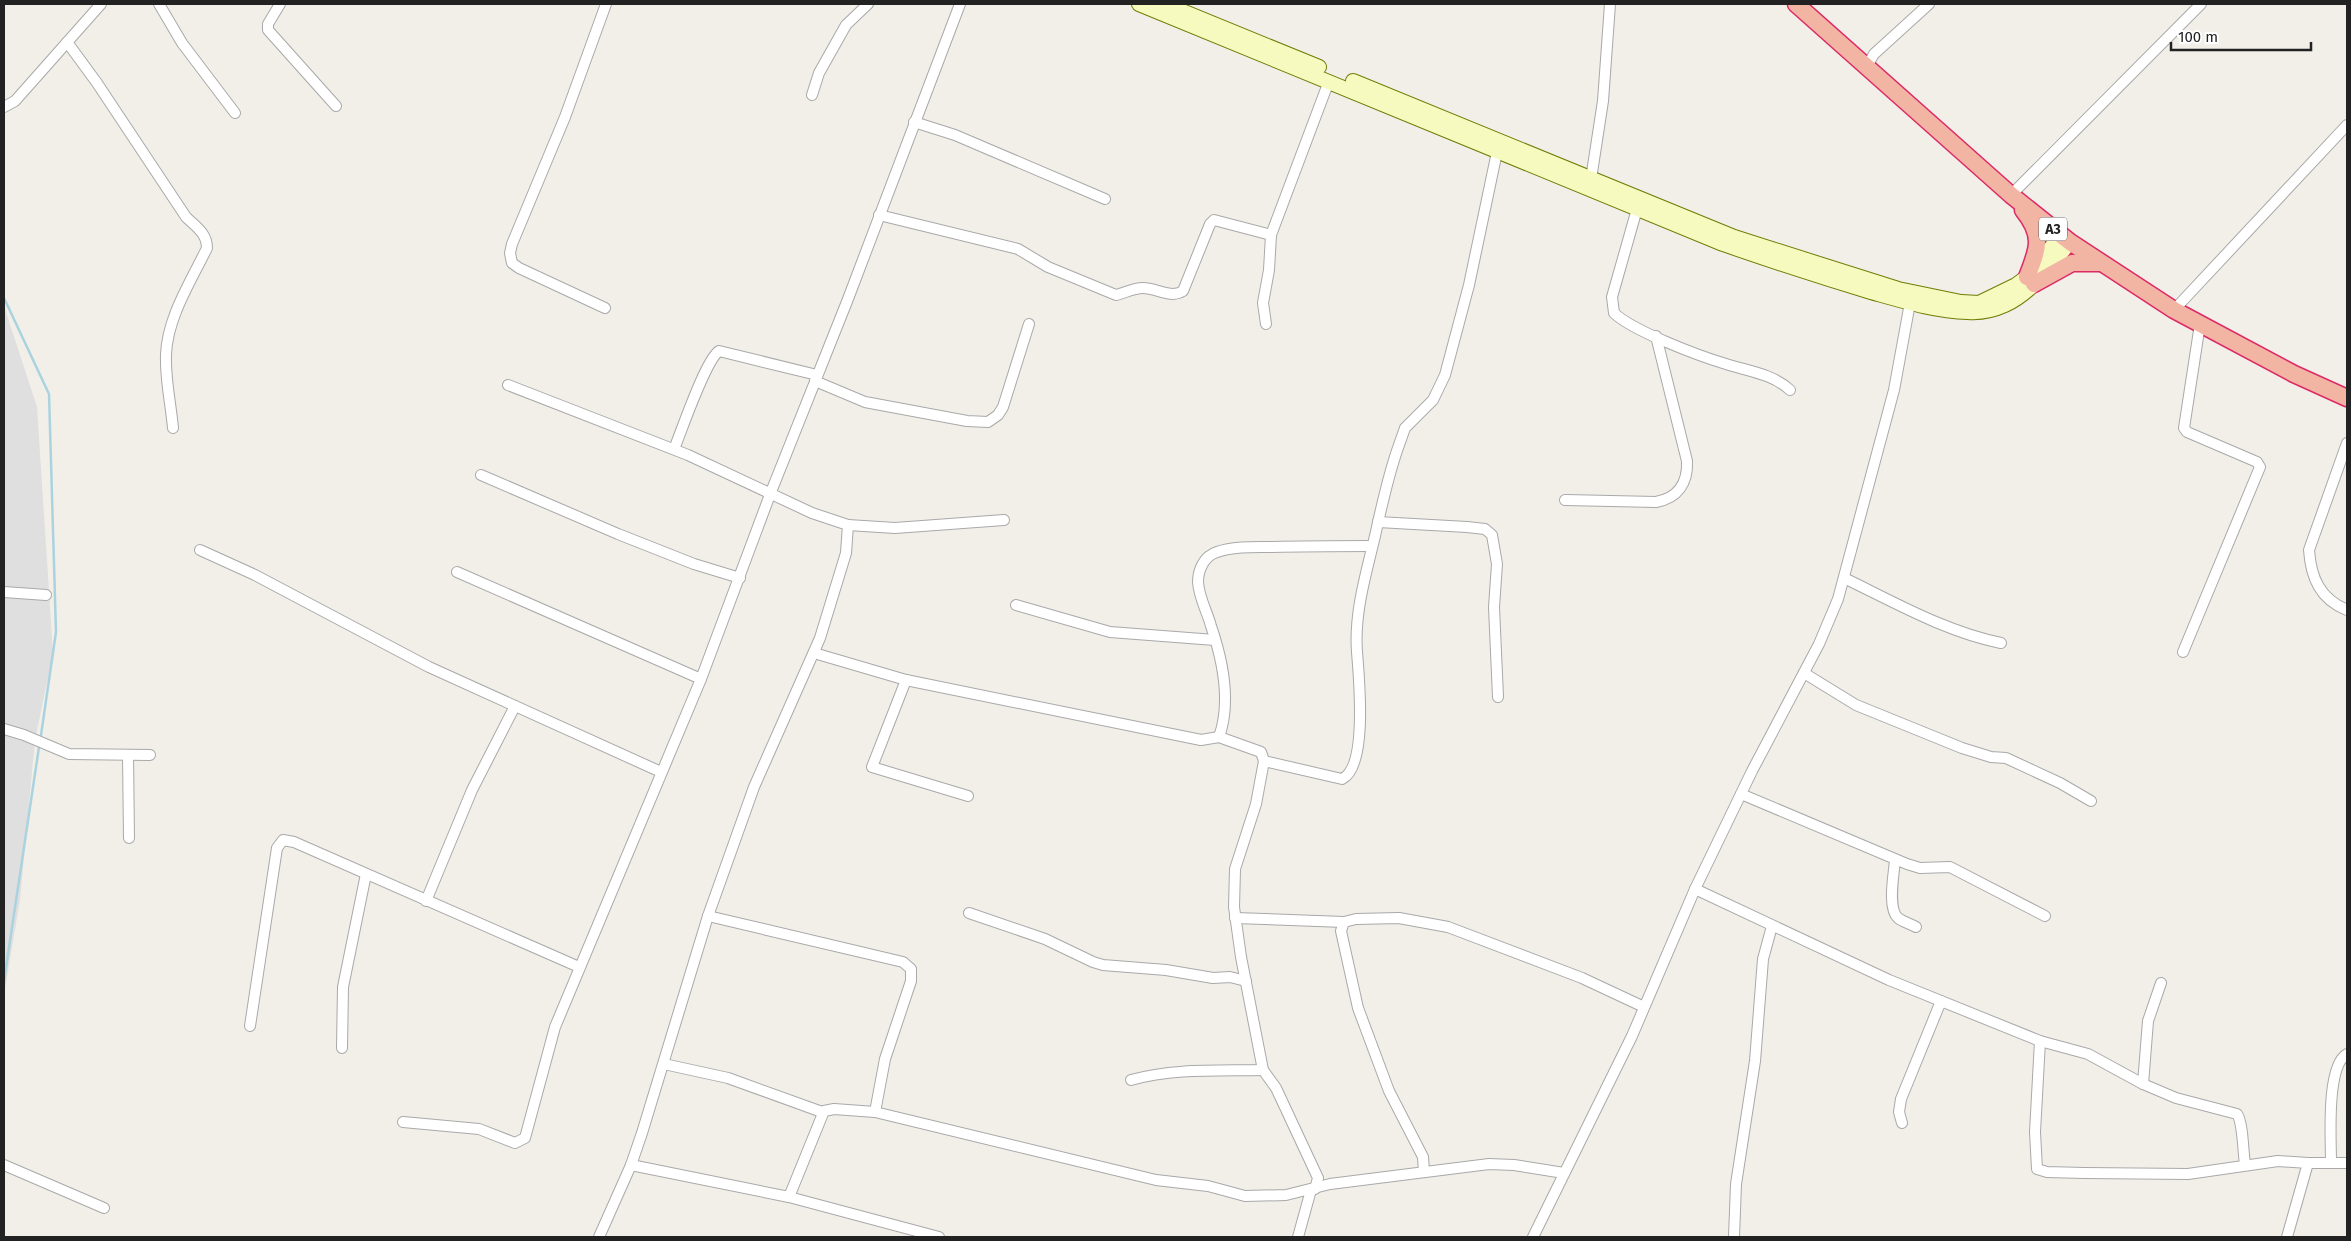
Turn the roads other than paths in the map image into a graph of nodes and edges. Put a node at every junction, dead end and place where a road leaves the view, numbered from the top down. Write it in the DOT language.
graph roads {
  1 [pos="101,4"];
  2 [pos="159,4"];
  3 [pos="280,4"];
  4 [pos="606,4"];
  5 [pos="868,4"];
  6 [pos="960,4"];
  7 [pos="1138,4"];
  8 [pos="1610,4"];
  9 [pos="1796,4"];
  10 [pos="1929,4"];
  11 [pos="2201,4"];
  12 [pos="1166,8"];
  13 [pos="66,42"];
  14 [pos="1867,66"];
  15 [pos="1329,81"];
  16 [pos="812,95"];
  17 [pos="336,106"];
  18 [pos="4,107"];
  19 [pos="236,113"];
  20 [pos="914,122"];
  21 [pos="2347,125"];
  22 [pos="1498,152"];
  23 [pos="1590,179"];
  24 [pos="2011,195"];
  25 [pos="1105,199"];
  26 [pos="1637,209"];
  27 [pos="879,215"];
  28 [pos="1271,235"];
  29 [pos="2066,239"];
  30 [pos="2101,264"];
  31 [pos="2030,280"];
  32 [pos="1910,303"];
  33 [pos="605,308"];
  34 [pos="2174,310"];
  35 [pos="1029,324"];
  36 [pos="1266,324"];
  37 [pos="2200,324"];
  38 [pos="1656,336"];
  39 [pos="816,378"];
  40 [pos="508,385"];
  41 [pos="1790,390"];
  42 [pos="2347,398"];
  43 [pos="173,428"];
  44 [pos="2347,443"];
  45 [pos="674,449"];
  46 [pos="481,475"];
  47 [pos="770,492"];
  48 [pos="1565,500"];
  49 [pos="1004,520"];
  50 [pos="1378,522"];
  51 [pos="848,525"];
  52 [pos="1372,546"];
  53 [pos="200,550"];
  54 [pos="457,572"];
  55 [pos="740,578"];
  56 [pos="1844,578"];
  57 [pos="4,592"];
  58 [pos="46,595"];
  59 [pos="1016,605"];
  60 [pos="2347,610"];
  61 [pos="1215,640"];
  62 [pos="2001,643"];
  63 [pos="2183,652"];
  64 [pos="814,653"];
  65 [pos="1804,673"];
  66 [pos="701,679"];
  67 [pos="906,680"];
  68 [pos="1498,697"];
  69 [pos="515,706"];
  70 [pos="4,729"];
  71 [pos="1218,737"];
  72 [pos="128,755"];
  73 [pos="150,755"];
  74 [pos="1264,761"];
  75 [pos="661,772"];
  76 [pos="1741,794"];
  77 [pos="968,796"];
  78 [pos="2091,801"];
  79 [pos="129,838"];
  80 [pos="1895,860"];
  81 [pos="366,874"];
  82 [pos="1695,889"];
  83 [pos="426,901"];
  84 [pos="969,913"];
  85 [pos="708,916"];
  86 [pos="2045,916"];
  87 [pos="1236,918"];
  88 [pos="1344,922"];
  89 [pos="1772,926"];
  90 [pos="1916,927"];
  91 [pos="579,968"];
  92 [pos="1244,969"];
  93 [pos="1230,977"];
  94 [pos="1246,981"];
  95 [pos="2161,983"];
  96 [pos="1941,1001"];
  97 [pos="1644,1007"];
  98 [pos="250,1026"];
  99 [pos="2040,1041"];
  100 [pos="342,1048"];
  101 [pos="2347,1054"];
  102 [pos="664,1064"];
  103 [pos="1263,1070"];
  104 [pos="1131,1080"];
  105 [pos="2143,1084"];
  106 [pos="822,1112"];
  107 [pos="875,1112"];
  108 [pos="403,1122"];
  109 [pos="1902,1123"];
  110 [pos="2330,1162"];
  111 [pos="2308,1163"];
  112 [pos="2347,1163"];
  113 [pos="2245,1164"];
  114 [pos="4,1165"];
  115 [pos="631,1165"];
  116 [pos="1424,1172"];
  117 [pos="1564,1173"];
  118 [pos="1313,1189"];
  119 [pos="789,1197"];
  120 [pos="104,1208"];
  121 [pos="599,1237"];
  122 [pos="939,1237"];
  123 [pos="1298,1237"];
  124 [pos="1533,1237"];
  125 [pos="1734,1237"];
  126 [pos="2287,1237"];
  1 -- 13 [label="street"];
  2 -- 19 [label="street"];
  3 -- 17 [label="street"];
  4 -- 33 [label="street"];
  5 -- 16 [label="street"];
  6 -- 20 [label="street"];
  7 -- 12 [label="main road"];
  8 -- 23 [label="street"];
  9 -- 14 [label="highway, A3"];
  10 -- 14 [label="street"];
  11 -- 24 [label="street"];
  12 -- 15 [label="main road"];
  12 -- 23 [label="main road"];
  13 -- 18 [label="street"];
  13 -- 43 [label="street"];
  14 -- 24 [label="highway, A3"];
  15 -- 22 [label="main road"];
  15 -- 28 [label="street"];
  20 -- 25 [label="street"];
  20 -- 27 [label="street"];
  21 -- 34 [label="street"];
  22 -- 26 [label="main road"];
  22 -- 50 [label="street"];
  23 -- 31 [label="main road"];
  24 -- 29 [label="highway, A3"];
  24 -- 31 [label="highway"];
  26 -- 32 [label="main road"];
  26 -- 38 [label="street"];
  27 -- 28 [label="street"];
  27 -- 39 [label="street"];
  28 -- 36 [label="street"];
  29 -- 30 [label="highway, A3"];
  29 -- 31 [label="main road"];
  30 -- 31 [label="highway"];
  30 -- 34 [label="highway, A3"];
  31 -- 32 [label="main road"];
  32 -- 56 [label="street"];
  34 -- 37 [label="highway, A3"];
  35 -- 39 [label="street"];
  37 -- 42 [label="highway, A3"];
  37 -- 63 [label="street"];
  38 -- 41 [label="street"];
  38 -- 48 [label="street"];
  39 -- 45 [label="street"];
  39 -- 47 [label="street"];
  40 -- 45 [label="street"];
  44 -- 60 [label="street"];
  45 -- 47 [label="street"];
  46 -- 55 [label="street"];
  47 -- 51 [label="street"];
  47 -- 55 [label="street"];
  49 -- 51 [label="street"];
  50 -- 52 [label="street"];
  50 -- 68 [label="street"];
  51 -- 64 [label="street"];
  52 -- 61 [label="street"];
  52 -- 74 [label="street"];
  53 -- 69 [label="street"];
  54 -- 66 [label="street"];
  55 -- 66 [label="street"];
  56 -- 62 [label="street"];
  56 -- 65 [label="street"];
  57 -- 58 [label="street"];
  59 -- 61 [label="street"];
  61 -- 71 [label="street"];
  64 -- 67 [label="street"];
  64 -- 85 [label="street"];
  65 -- 76 [label="street"];
  65 -- 78 [label="street"];
  66 -- 75 [label="street"];
  67 -- 71 [label="street"];
  67 -- 77 [label="street"];
  69 -- 75 [label="street"];
  69 -- 83 [label="street"];
  70 -- 72 [label="street"];
  71 -- 74 [label="street"];
  72 -- 73 [label="street"];
  72 -- 79 [label="street"];
  74 -- 87 [label="street"];
  75 -- 91 [label="street"];
  76 -- 80 [label="street"];
  76 -- 82 [label="street"];
  80 -- 86 [label="street"];
  80 -- 90 [label="street"];
  81 -- 83 [label="street"];
  81 -- 98 [label="street"];
  81 -- 100 [label="street"];
  82 -- 89 [label="street"];
  82 -- 97 [label="street"];
  83 -- 91 [label="street"];
  84 -- 93 [label="street"];
  85 -- 102 [label="street"];
  85 -- 107 [label="street"];
  87 -- 88 [label="street"];
  87 -- 92 [label="street"];
  88 -- 97 [label="street"];
  88 -- 116 [label="street"];
  89 -- 96 [label="street"];
  89 -- 125 [label="street"];
  91 -- 108 [label="street"];
  92 -- 93 [label="street"];
  92 -- 94 [label="street"];
  93 -- 94 [label="street"];
  94 -- 103 [label="street"];
  95 -- 105 [label="street"];
  96 -- 99 [label="street"];
  96 -- 109 [label="street"];
  97 -- 117 [label="street"];
  99 -- 105 [label="street"];
  99 -- 113 [label="street"];
  101 -- 110 [label="street"];
  102 -- 106 [label="street"];
  102 -- 115 [label="street"];
  103 -- 104 [label="street"];
  103 -- 118 [label="street"];
  105 -- 113 [label="street"];
  106 -- 107 [label="street"];
  106 -- 119 [label="street"];
  107 -- 118 [label="street"];
  110 -- 111 [label="street"];
  110 -- 112 [label="street"];
  111 -- 113 [label="street"];
  111 -- 126 [label="street"];
  114 -- 120 [label="street"];
  115 -- 119 [label="street"];
  115 -- 121 [label="street"];
  116 -- 117 [label="street"];
  116 -- 118 [label="street"];
  117 -- 124 [label="street"];
  118 -- 123 [label="street"];
  119 -- 122 [label="street"];
}
